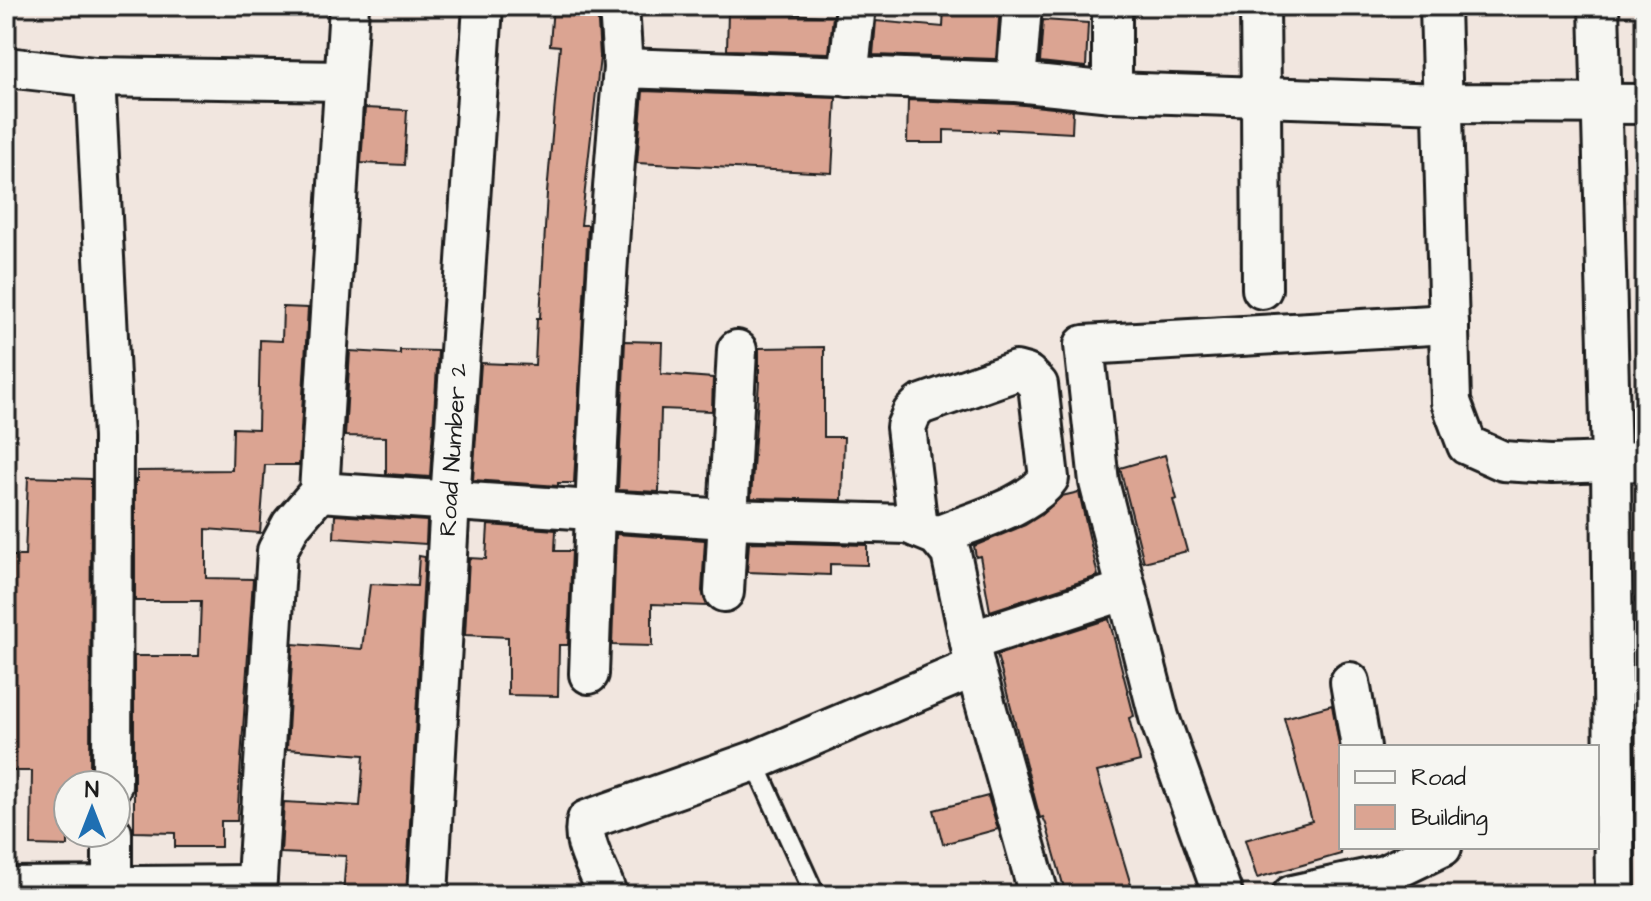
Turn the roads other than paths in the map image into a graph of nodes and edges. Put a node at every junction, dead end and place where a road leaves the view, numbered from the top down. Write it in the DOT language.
graph roads {
  1 [pos="349,6"];
  2 [pos="483,6"];
  3 [pos="619,6"];
  4 [pos="856,6"];
  5 [pos="1022,6"];
  6 [pos="1112,6"];
  7 [pos="1260,6"];
  8 [pos="1440,6"];
  9 [pos="1599,6"];
  10 [pos="6,67"];
  11 [pos="623,68"];
  12 [pos="95,77"];
  13 [pos="848,77"];
  14 [pos="344,81"];
  15 [pos="1016,82"];
  16 [pos="1112,92"];
  17 [pos="1261,97"];
  18 [pos="1443,103"];
  19 [pos="1645,104"];
  20 [pos="1601,105"];
  21 [pos="1262,289"];
  22 [pos="1449,324"];
  23 [pos="737,350"];
  24 [pos="1628,461"];
  25 [pos="319,492"];
  26 [pos="450,501"];
  27 [pos="594,511"];
  28 [pos="727,519"];
  29 [pos="927,532"];
  30 [pos="1126,590"];
  31 [pos="724,592"];
  32 [pos="972,654"];
  33 [pos="589,674"];
  34 [pos="1350,682"];
  35 [pos="1361,745"];
  36 [pos="754,761"];
  37 [pos="112,769"];
  38 [pos="112,849"];
  39 [pos="1437,849"];
  40 [pos="1385,872"];
  41 [pos="6,887"];
  42 [pos="256,890"];
  43 [pos="112,891"];
  44 [pos="428,895"];
  45 [pos="607,895"];
  46 [pos="815,895"];
  47 [pos="1039,895"];
  48 [pos="1223,895"];
  49 [pos="1292,895"];
  50 [pos="1615,895"];
  1 -- 14 [label="street"];
  2 -- 26 [label="street, Road Number 2"];
  3 -- 11 [label="street"];
  4 -- 13 [label="street"];
  5 -- 15 [label="street"];
  6 -- 16 [label="street"];
  7 -- 17 [label="street"];
  8 -- 18 [label="street"];
  9 -- 20 [label="street"];
  10 -- 12 [label="street"];
  11 -- 13 [label="street"];
  11 -- 27 [label="street"];
  12 -- 14 [label="street"];
  12 -- 37 [label="street"];
  13 -- 15 [label="street"];
  14 -- 25 [label="street"];
  15 -- 16 [label="street"];
  16 -- 17 [label="street"];
  17 -- 18 [label="street"];
  17 -- 21 [label="street"];
  18 -- 20 [label="street"];
  18 -- 22 [label="street"];
  19 -- 20 [label="street"];
  20 -- 24 [label="street"];
  22 -- 24 [label="street"];
  22 -- 30 [label="street"];
  23 -- 28 [label="street"];
  24 -- 50 [label="street"];
  25 -- 26 [label="street"];
  25 -- 42 [label="street"];
  26 -- 27 [label="street"];
  26 -- 44 [label="street, Road Number 2"];
  27 -- 28 [label="street"];
  27 -- 33 [label="street"];
  28 -- 29 [label="street"];
  28 -- 31 [label="street"];
  29 -- 29 [label="street"];
  29 -- 32 [label="street"];
  30 -- 32 [label="street"];
  30 -- 48 [label="street"];
  32 -- 36 [label="street"];
  32 -- 47 [label="street"];
  34 -- 35 [label="street"];
  36 -- 45 [label="street"];
  36 -- 46 [label="lane"];
  38 -- 43 [label="street"];
  39 -- 40 [label="street"];
  40 -- 49 [label="street"];
  41 -- 43 [label="street"];
  42 -- 43 [label="street"];
}
